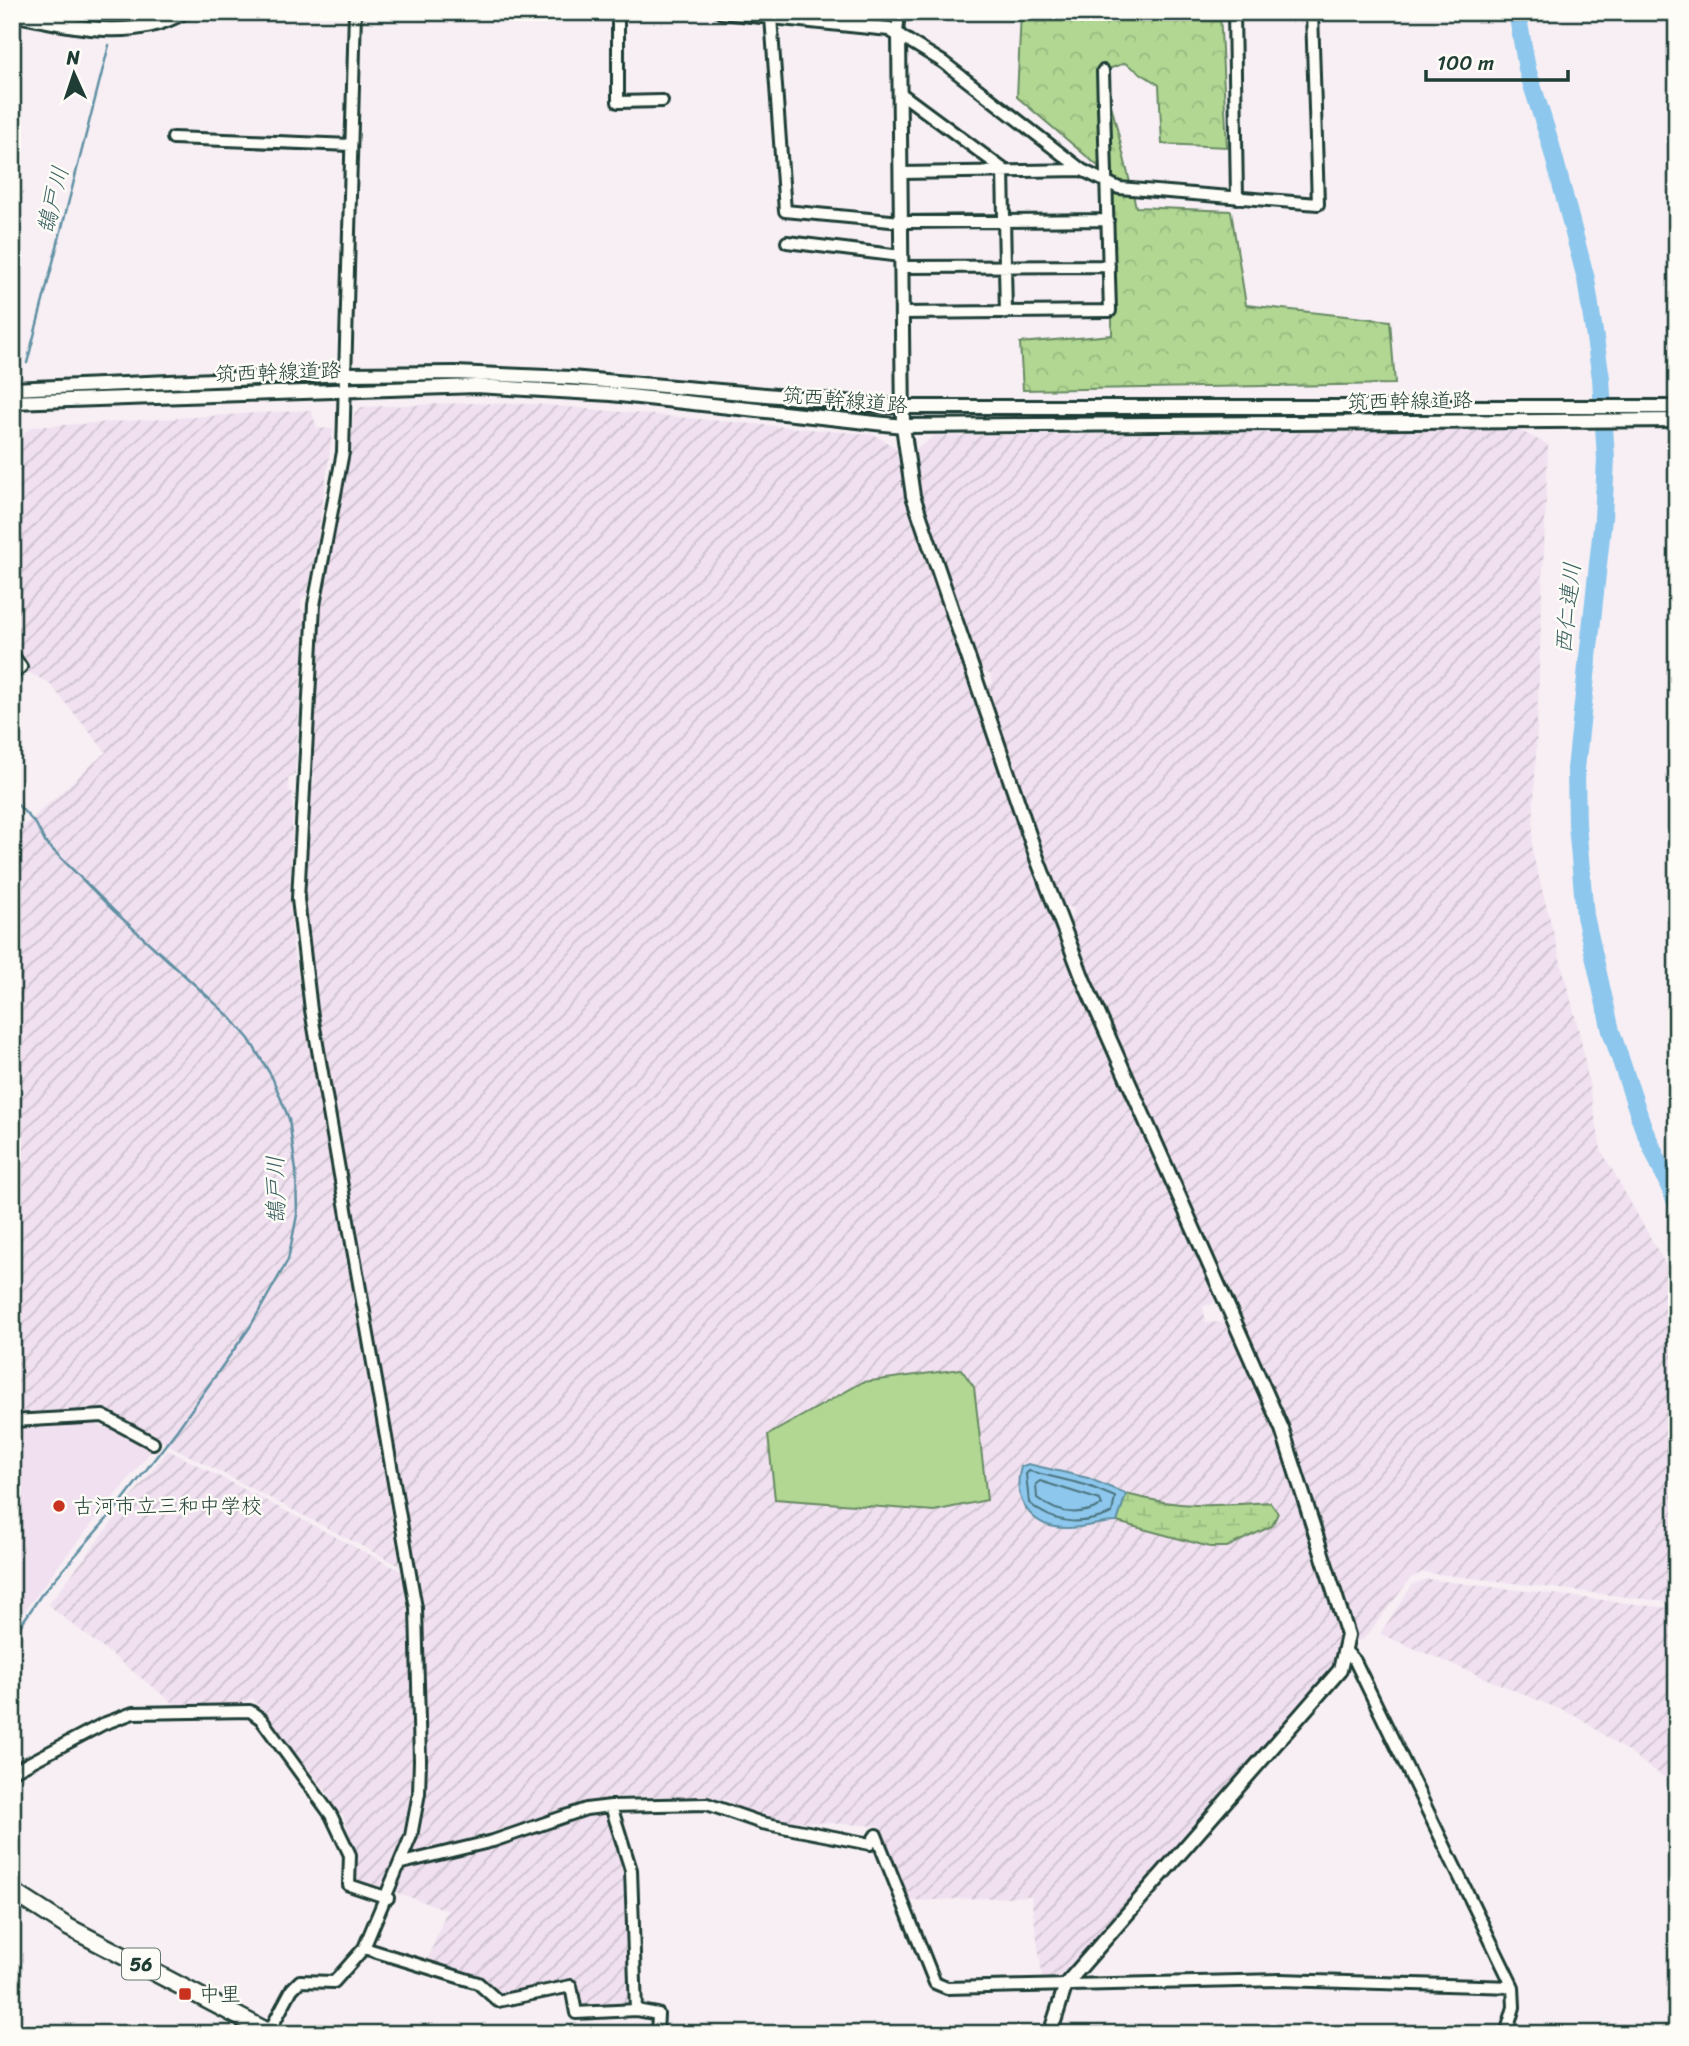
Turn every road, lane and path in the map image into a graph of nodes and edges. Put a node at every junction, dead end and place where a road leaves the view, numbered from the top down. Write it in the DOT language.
graph roads {
  1 [pos="184,12"];
  2 [pos="355,12"];
  3 [pos="618,12"];
  4 [pos="722,12"];
  5 [pos="899,12"];
  6 [pos="1234,12"];
  7 [pos="1312,12"];
  8 [pos="12,14"];
  9 [pos="771,17"];
  10 [pos="898,34"];
  11 [pos="1103,71"];
  12 [pos="899,92"];
  13 [pos="662,101"];
  14 [pos="173,138"];
  15 [pos="351,145"];
  16 [pos="1003,169"];
  17 [pos="1082,170"];
  18 [pos="901,173"];
  19 [pos="1108,184"];
  20 [pos="1237,198"];
  21 [pos="1006,219"];
  22 [pos="1108,220"];
  23 [pos="901,222"];
  24 [pos="787,242"];
  25 [pos="901,262"];
  26 [pos="1109,265"];
  27 [pos="1005,266"];
  28 [pos="902,313"];
  29 [pos="1006,313"];
  30 [pos="345,374"];
  31 [pos="12,389"];
  32 [pos="345,389"];
  33 [pos="12,402"];
  34 [pos="903,407"];
  35 [pos="1677,407"];
  36 [pos="1615,412"];
  37 [pos="1578,413"];
  38 [pos="1677,420"];
  39 [pos="903,426"];
  40 [pos="12,654"];
  41 [pos="12,675"];
  42 [pos="12,1421"];
  43 [pos="153,1443"];
  44 [pos="1346,1651"];
  45 [pos="12,1772"];
  46 [pos="611,1806"];
  47 [pos="402,1863"];
  48 [pos="12,1891"];
  49 [pos="388,1898"];
  50 [pos="364,1948"];
  51 [pos="1066,1984"];
  52 [pos="1513,1987"];
  53 [pos="636,2010"];
  54 [pos="270,2033"];
  55 [pos="657,2034"];
  56 [pos="1050,2034"];
  57 [pos="1506,2034"];
  1 -- 8 [label="street"];
  2 -- 15 [label="street"];
  3 -- 13 [label="street"];
  4 -- 9 [label="street"];
  5 -- 10 [label="street"];
  6 -- 20 [label="street"];
  7 -- 20 [label="street"];
  9 -- 10 [label="street"];
  9 -- 23 [label="street"];
  10 -- 12 [label="street"];
  10 -- 17 [label="street"];
  11 -- 19 [label="street"];
  12 -- 16 [label="street"];
  12 -- 18 [label="street"];
  14 -- 15 [label="street"];
  15 -- 30 [label="street"];
  16 -- 17 [label="street"];
  16 -- 18 [label="street"];
  16 -- 21 [label="street"];
  17 -- 19 [label="street"];
  18 -- 23 [label="street"];
  19 -- 20 [label="street"];
  19 -- 22 [label="street"];
  21 -- 22 [label="street"];
  21 -- 23 [label="street"];
  21 -- 27 [label="street"];
  22 -- 26 [label="street"];
  23 -- 25 [label="street"];
  24 -- 25 [label="street"];
  25 -- 27 [label="street"];
  25 -- 28 [label="street"];
  26 -- 27 [label="street"];
  26 -- 29 [label="street"];
  27 -- 29 [label="street"];
  28 -- 29 [label="street"];
  28 -- 34 [label="street"];
  30 -- 31 [label="street, 筑西幹線道路"];
  30 -- 32 [label="street"];
  30 -- 34 [label="street, 筑西幹線道路"];
  32 -- 33 [label="street, 筑西幹線道路"];
  32 -- 39 [label="street, 筑西幹線道路"];
  32 -- 47 [label="street"];
  34 -- 37 [label="street, 筑西幹線道路"];
  34 -- 39 [label="street"];
  35 -- 36 [label="street, 筑西幹線道路"];
  36 -- 37 [label="street, 筑西幹線道路"];
  36 -- 38 [label="street, 筑西幹線道路"];
  37 -- 39 [label="street, 筑西幹線道路"];
  39 -- 44 [label="street"];
  40 -- 41 [label="street"];
  42 -- 43 [label="street"];
  44 -- 51 [label="street"];
  44 -- 52 [label="street"];
  45 -- 49 [label="street"];
  46 -- 47 [label="street"];
  46 -- 51 [label="street"];
  46 -- 53 [label="street"];
  47 -- 49 [label="street"];
  48 -- 54 [label="main road, 56"];
  49 -- 50 [label="street"];
  50 -- 53 [label="street"];
  50 -- 54 [label="street"];
  51 -- 52 [label="street"];
  51 -- 56 [label="street"];
  52 -- 57 [label="street"];
  53 -- 55 [label="street"];
}
